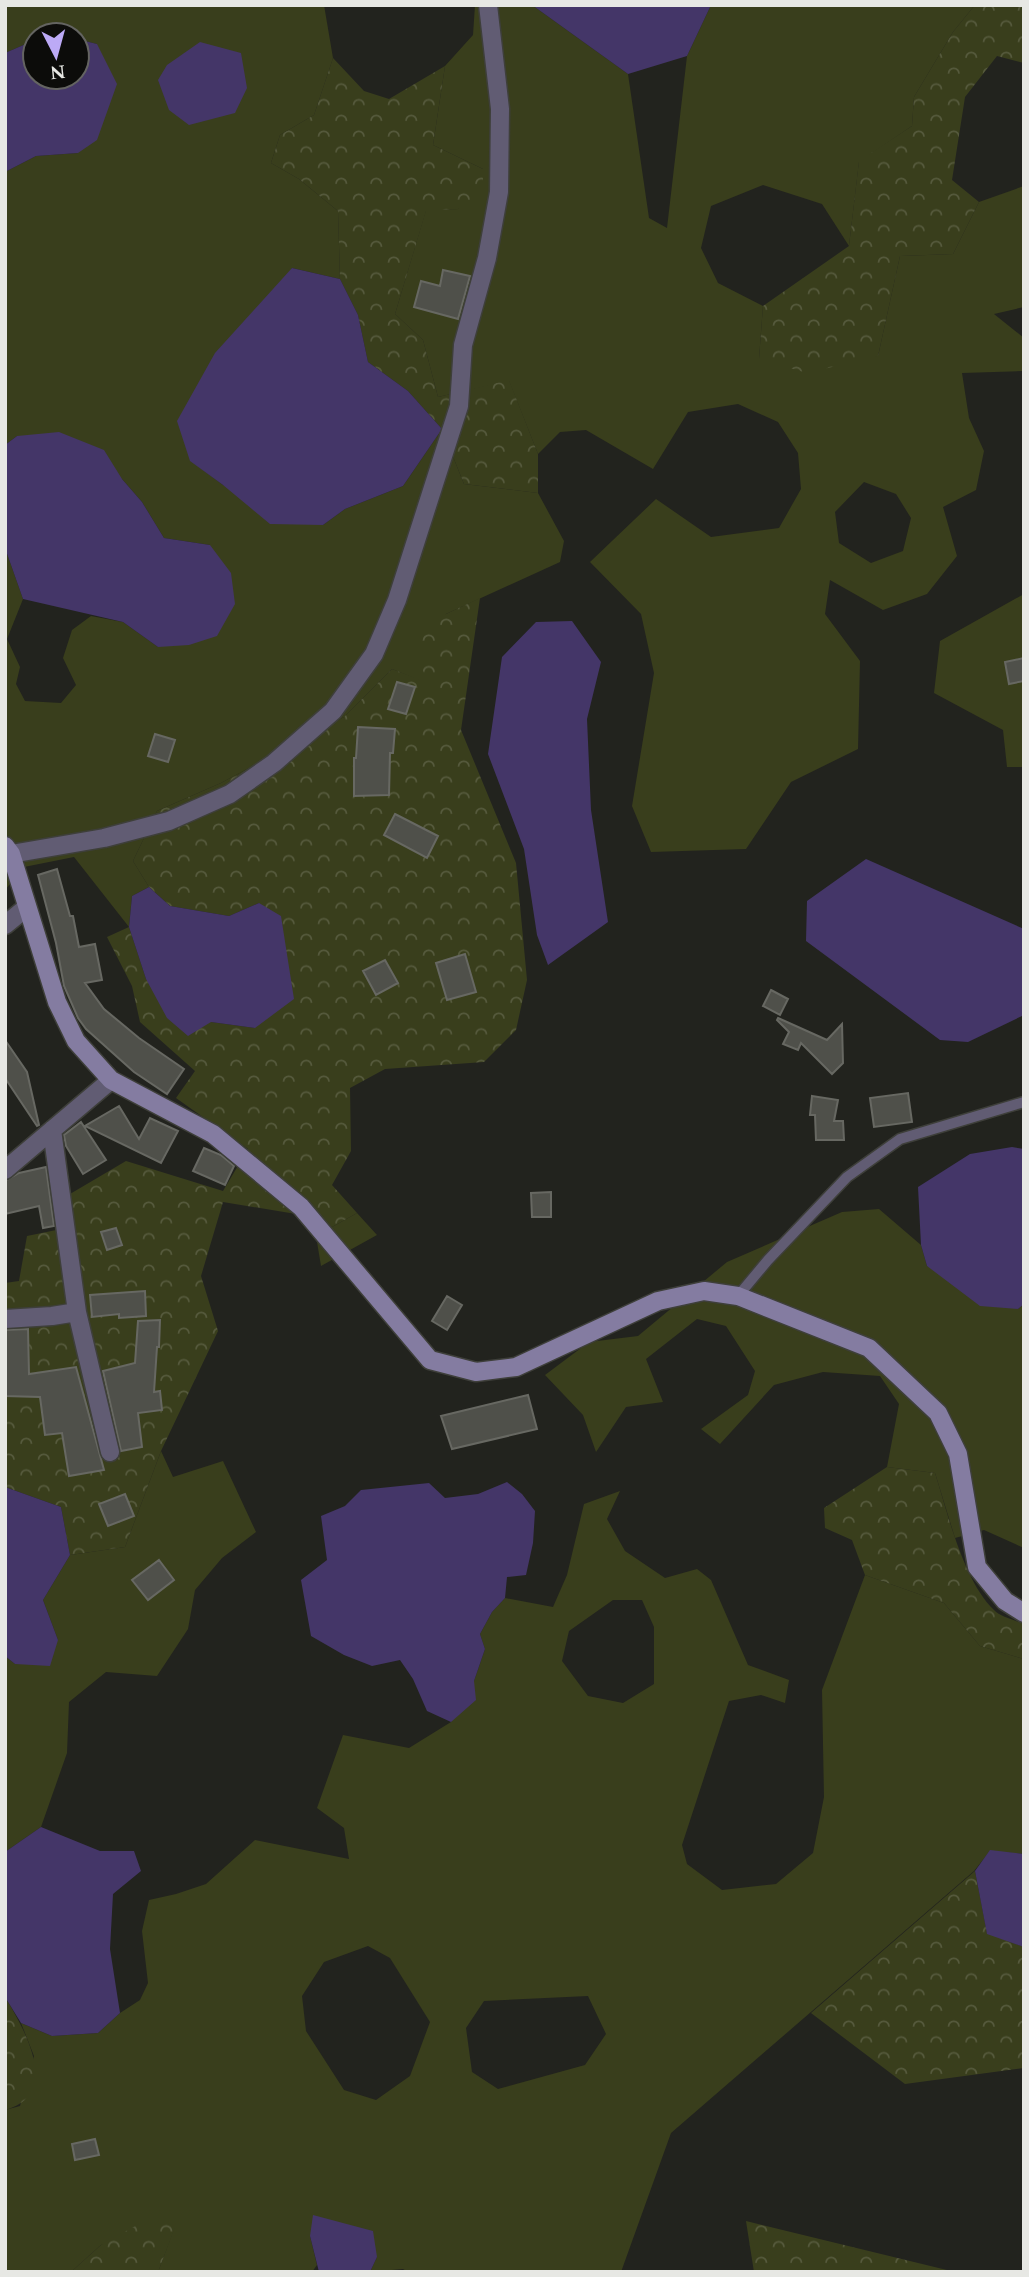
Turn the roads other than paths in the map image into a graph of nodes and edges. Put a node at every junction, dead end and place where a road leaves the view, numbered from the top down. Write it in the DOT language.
graph roads {
  1 [pos="488,5"];
  2 [pos="8,850"];
  3 [pos="27,907"];
  4 [pos="5,925"];
  5 [pos="111,1080"];
  6 [pos="1024,1102"];
  7 [pos="52,1130"];
  8 [pos="5,1170"];
  9 [pos="738,1296"];
  10 [pos="77,1312"];
  11 [pos="5,1319"];
  12 [pos="110,1452"];
  13 [pos="1024,1613"];
  1 -- 2 [label="street"];
  2 -- 3 [label="street"];
  3 -- 4 [label="street"];
  3 -- 5 [label="street"];
  5 -- 7 [label="street"];
  5 -- 9 [label="street"];
  6 -- 9 [label="lane"];
  7 -- 8 [label="street"];
  7 -- 10 [label="street"];
  9 -- 13 [label="street"];
  10 -- 11 [label="street"];
  10 -- 12 [label="street"];
}
